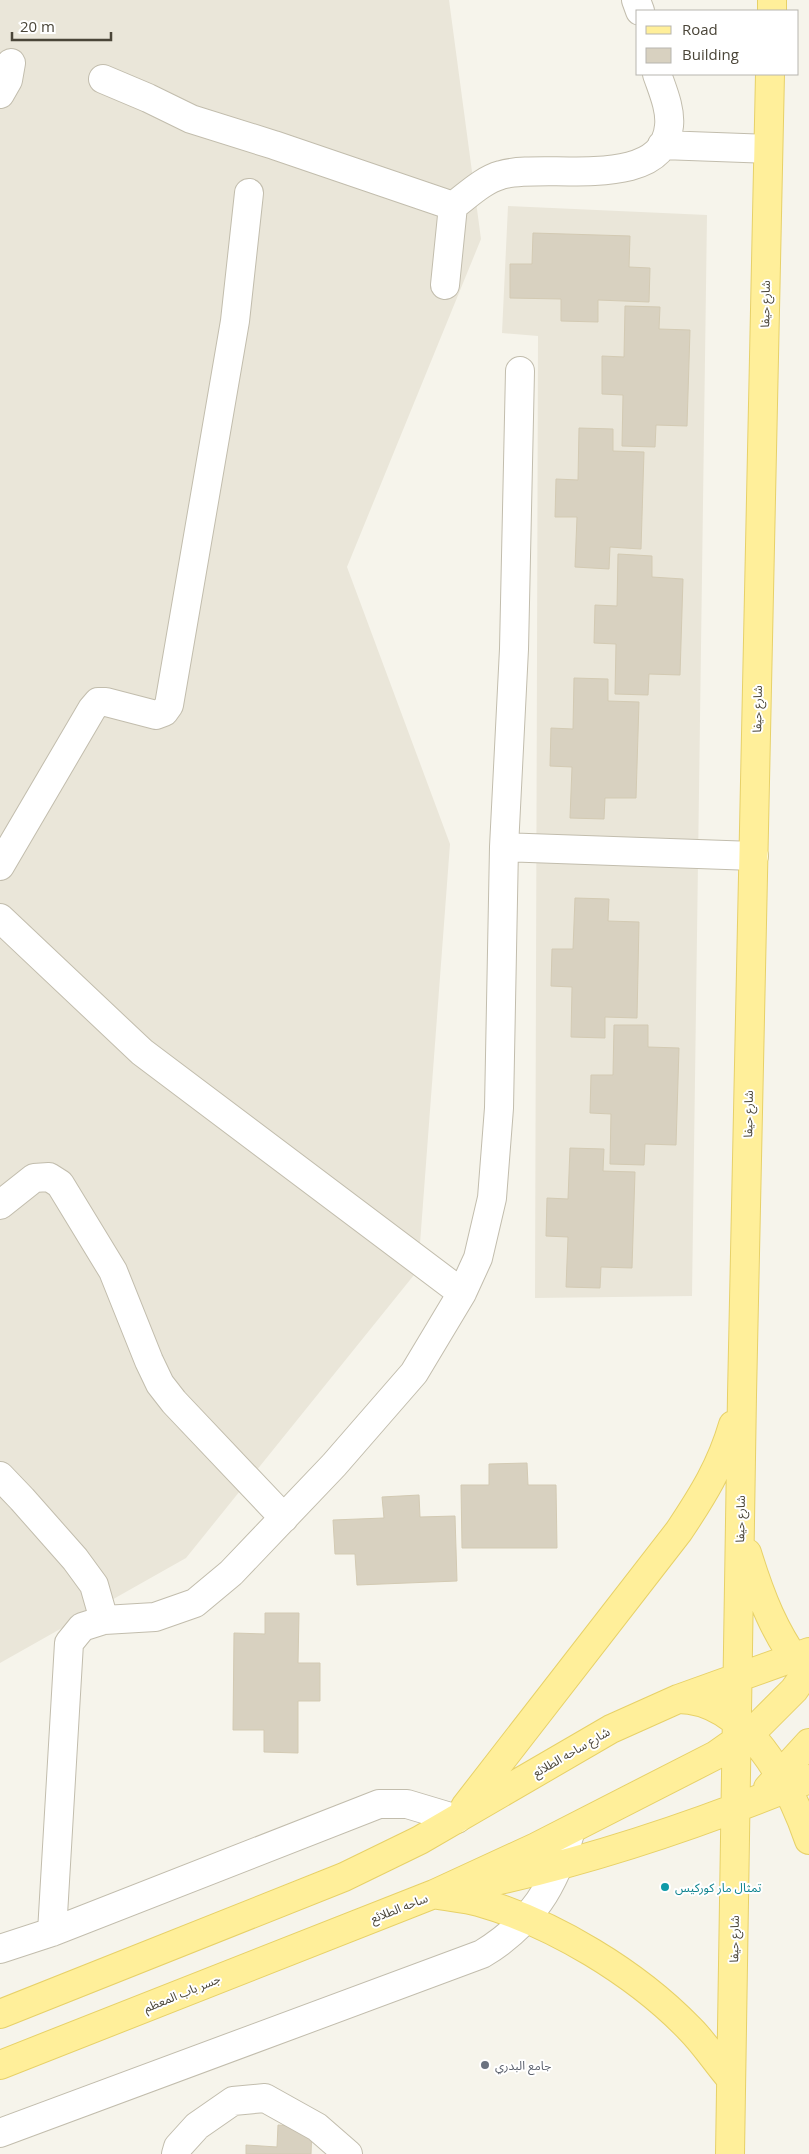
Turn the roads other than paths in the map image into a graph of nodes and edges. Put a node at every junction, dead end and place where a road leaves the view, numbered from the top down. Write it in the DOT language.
graph roads {
  1 [pos="11,63"];
  2 [pos="657,75"];
  3 [pos="770,75"];
  4 [pos="103,79"];
  5 [pos="0,94"];
  6 [pos="662,145"];
  7 [pos="768,150"];
  8 [pos="249,193"];
  9 [pos="453,206"];
  10 [pos="445,285"];
  11 [pos="520,371"];
  12 [pos="504,848"];
  13 [pos="754,856"];
  14 [pos="0,866"];
  15 [pos="0,918"];
  16 [pos="0,1205"];
  17 [pos="462,1293"];
  18 [pos="742,1395"];
  19 [pos="0,1476"];
  20 [pos="284,1518"];
  21 [pos="740,1530"];
  22 [pos="104,1620"];
  23 [pos="805,1666"];
  24 [pos="738,1677"];
  25 [pos="678,1699"];
  26 [pos="740,1732"];
  27 [pos="809,1743"];
  28 [pos="792,1781"];
  29 [pos="761,1798"];
  30 [pos="736,1808"];
  31 [pos="457,1818"];
  32 [pos="571,1830"];
  33 [pos="809,1840"];
  34 [pos="561,1865"];
  35 [pos="735,1874"];
  36 [pos="434,1894"];
  37 [pos="525,1919"];
  38 [pos="364,1921"];
  39 [pos="52,1932"];
  40 [pos="0,1950"];
  41 [pos="0,2014"];
  42 [pos="0,2065"];
  43 [pos="731,2079"];
  44 [pos="0,2134"];
  45 [pos="176,2154"];
  46 [pos="348,2154"];
  47 [pos="730,2154"];
  1 -- 5 [label="street"];
  2 -- 6 [label="street"];
  3 -- 7 [label="main road, شارع حيفا"];
  4 -- 9 [label="street"];
  6 -- 7 [label="street"];
  6 -- 9 [label="street"];
  7 -- 13 [label="main road, شارع حيفا"];
  8 -- 14 [label="street"];
  9 -- 10 [label="street"];
  11 -- 12 [label="street"];
  12 -- 13 [label="street"];
  12 -- 17 [label="street"];
  13 -- 18 [label="main road, شارع حيفا"];
  15 -- 17 [label="street"];
  16 -- 20 [label="street"];
  17 -- 20 [label="street"];
  18 -- 21 [label="main road, شارع حيفا"];
  18 -- 31 [label="main road"];
  19 -- 22 [label="street"];
  20 -- 22 [label="street"];
  21 -- 23 [label="main road"];
  21 -- 24 [label="main road, شارع حيفا"];
  22 -- 39 [label="street"];
  23 -- 24 [label="main road, شارع ساحه الطلائع"];
  23 -- 26 [label="main road"];
  24 -- 25 [label="main road, شارع ساحه الطلائع"];
  24 -- 26 [label="main road, شارع حيفا"];
  25 -- 26 [label="main road"];
  25 -- 31 [label="main road, شارع ساحه الطلائع"];
  26 -- 28 [label="main road"];
  26 -- 30 [label="main road, شارع حيفا"];
  26 -- 32 [label="main road"];
  27 -- 28 [label="main road"];
  28 -- 29 [label="main road"];
  28 -- 33 [label="main road"];
  29 -- 30 [label="main road"];
  29 -- 35 [label="main road"];
  30 -- 34 [label="main road"];
  30 -- 35 [label="main road, شارع حيفا"];
  31 -- 39 [label="street"];
  31 -- 41 [label="main road, شارع ساحه الطلائع"];
  32 -- 34 [label="street"];
  32 -- 36 [label="main road"];
  34 -- 36 [label="main road"];
  34 -- 37 [label="street"];
  35 -- 43 [label="main road, شارع حيفا"];
  36 -- 37 [label="main road"];
  36 -- 38 [label="main road, ساحه الطلائع"];
  37 -- 43 [label="main road"];
  37 -- 44 [label="street"];
  38 -- 42 [label="main road, جسر باب المعظم"];
  39 -- 40 [label="street"];
  43 -- 47 [label="main road, شارع حيفا"];
  45 -- 46 [label="street"];
}
